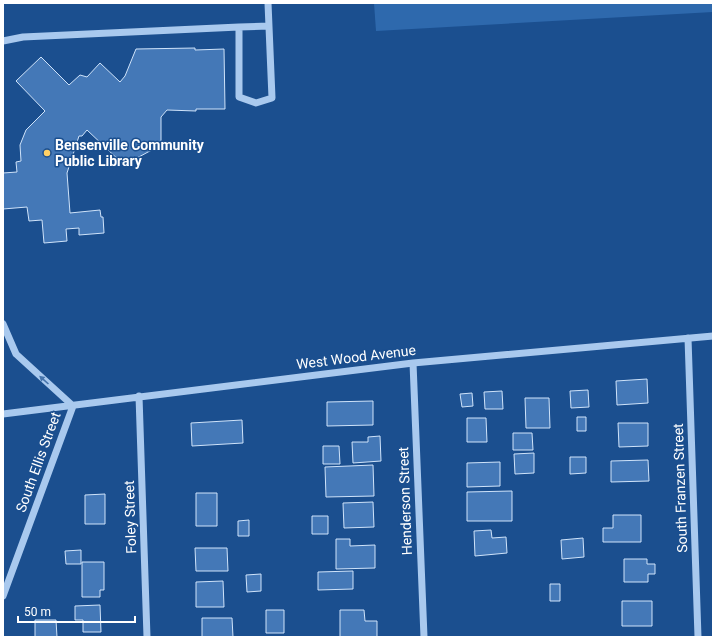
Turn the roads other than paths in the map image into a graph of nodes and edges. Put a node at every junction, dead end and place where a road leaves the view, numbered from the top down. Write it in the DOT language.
graph roads {
  1 [pos="268,3"];
  2 [pos="269,26"];
  3 [pos="239,27"];
  4 [pos="3,41"];
  5 [pos="3,324"];
  6 [pos="713,336"];
  7 [pos="688,338"];
  8 [pos="413,363"];
  9 [pos="139,396"];
  10 [pos="73,406"];
  11 [pos="3,414"];
  12 [pos="3,596"];
  13 [pos="147,637"];
  14 [pos="424,637"];
  15 [pos="698,637"];
  1 -- 2 [label="street"];
  2 -- 3 [label="street"];
  2 -- 3 [label="street"];
  3 -- 4 [label="street"];
  10 -- 5 [label="street, one-way"];
  6 -- 7 [label="street, West Wood Avenue"];
  7 -- 8 [label="street, West Wood Avenue"];
  7 -- 15 [label="street, South Franzen Street"];
  8 -- 9 [label="street, West Wood Avenue"];
  8 -- 14 [label="street, Henderson Street"];
  9 -- 10 [label="street, West Wood Avenue"];
  9 -- 13 [label="street, Foley Street"];
  10 -- 11 [label="street, West Wood Avenue"];
  10 -- 12 [label="street, South Ellis Street"];
}
